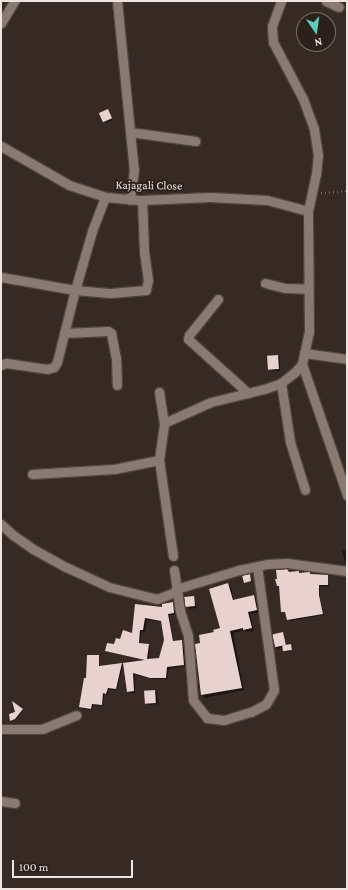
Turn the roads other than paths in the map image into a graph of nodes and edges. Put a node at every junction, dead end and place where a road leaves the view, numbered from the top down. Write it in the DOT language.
graph roads {
  1 [pos="14,1"];
  2 [pos="117,1"];
  3 [pos="280,1"];
  4 [pos="326,1"];
  5 [pos="338,7"];
  6 [pos="1,23"];
  7 [pos="130,132"];
  8 [pos="195,142"];
  9 [pos="1,146"];
  10 [pos="105,197"];
  11 [pos="130,200"];
  12 [pos="142,200"];
  13 [pos="308,211"];
  14 [pos="1,278"];
  15 [pos="265,283"];
  16 [pos="308,289"];
  17 [pos="75,290"];
  18 [pos="218,299"];
  19 [pos="64,333"];
  20 [pos="304,353"];
  21 [pos="347,359"];
  22 [pos="302,364"];
  23 [pos="1,366"];
  24 [pos="281,383"];
  25 [pos="117,385"];
  26 [pos="159,392"];
  27 [pos="248,393"];
  28 [pos="164,423"];
  29 [pos="160,460"];
  30 [pos="32,474"];
  31 [pos="305,490"];
  32 [pos="347,495"];
  33 [pos="1,524"];
  34 [pos="172,556"];
  35 [pos="257,566"];
  36 [pos="174,570"];
  37 [pos="347,571"];
  38 [pos="175,591"];
  39 [pos="76,715"];
  40 [pos="1,729"];
  41 [pos="1,801"];
  42 [pos="15,803"];
  1 -- 6 [label="street"];
  2 -- 7 [label="street"];
  3 -- 13 [label="street"];
  4 -- 5 [label="street"];
  7 -- 8 [label="street"];
  7 -- 11 [label="street"];
  9 -- 10 [label="street, Kajagali Close"];
  10 -- 11 [label="street, Kajagali Close"];
  10 -- 17 [label="street"];
  11 -- 12 [label="street, Kajagali Close"];
  12 -- 13 [label="street, Kajagali Close"];
  12 -- 17 [label="street"];
  13 -- 16 [label="street"];
  14 -- 17 [label="street"];
  15 -- 16 [label="street"];
  16 -- 20 [label="street"];
  17 -- 19 [label="street"];
  18 -- 27 [label="street"];
  19 -- 23 [label="street"];
  19 -- 25 [label="street"];
  20 -- 21 [label="street"];
  20 -- 22 [label="street"];
  22 -- 24 [label="street"];
  22 -- 32 [label="street"];
  24 -- 27 [label="street"];
  24 -- 31 [label="street"];
  26 -- 28 [label="street"];
  27 -- 28 [label="street"];
  28 -- 29 [label="street"];
  29 -- 30 [label="street"];
  29 -- 34 [label="street"];
  33 -- 38 [label="street"];
  35 -- 37 [label="street"];
  35 -- 38 [label="street"];
  35 -- 38 [label="street"];
  36 -- 38 [label="street"];
  39 -- 40 [label="street"];
  41 -- 42 [label="street"];
}
